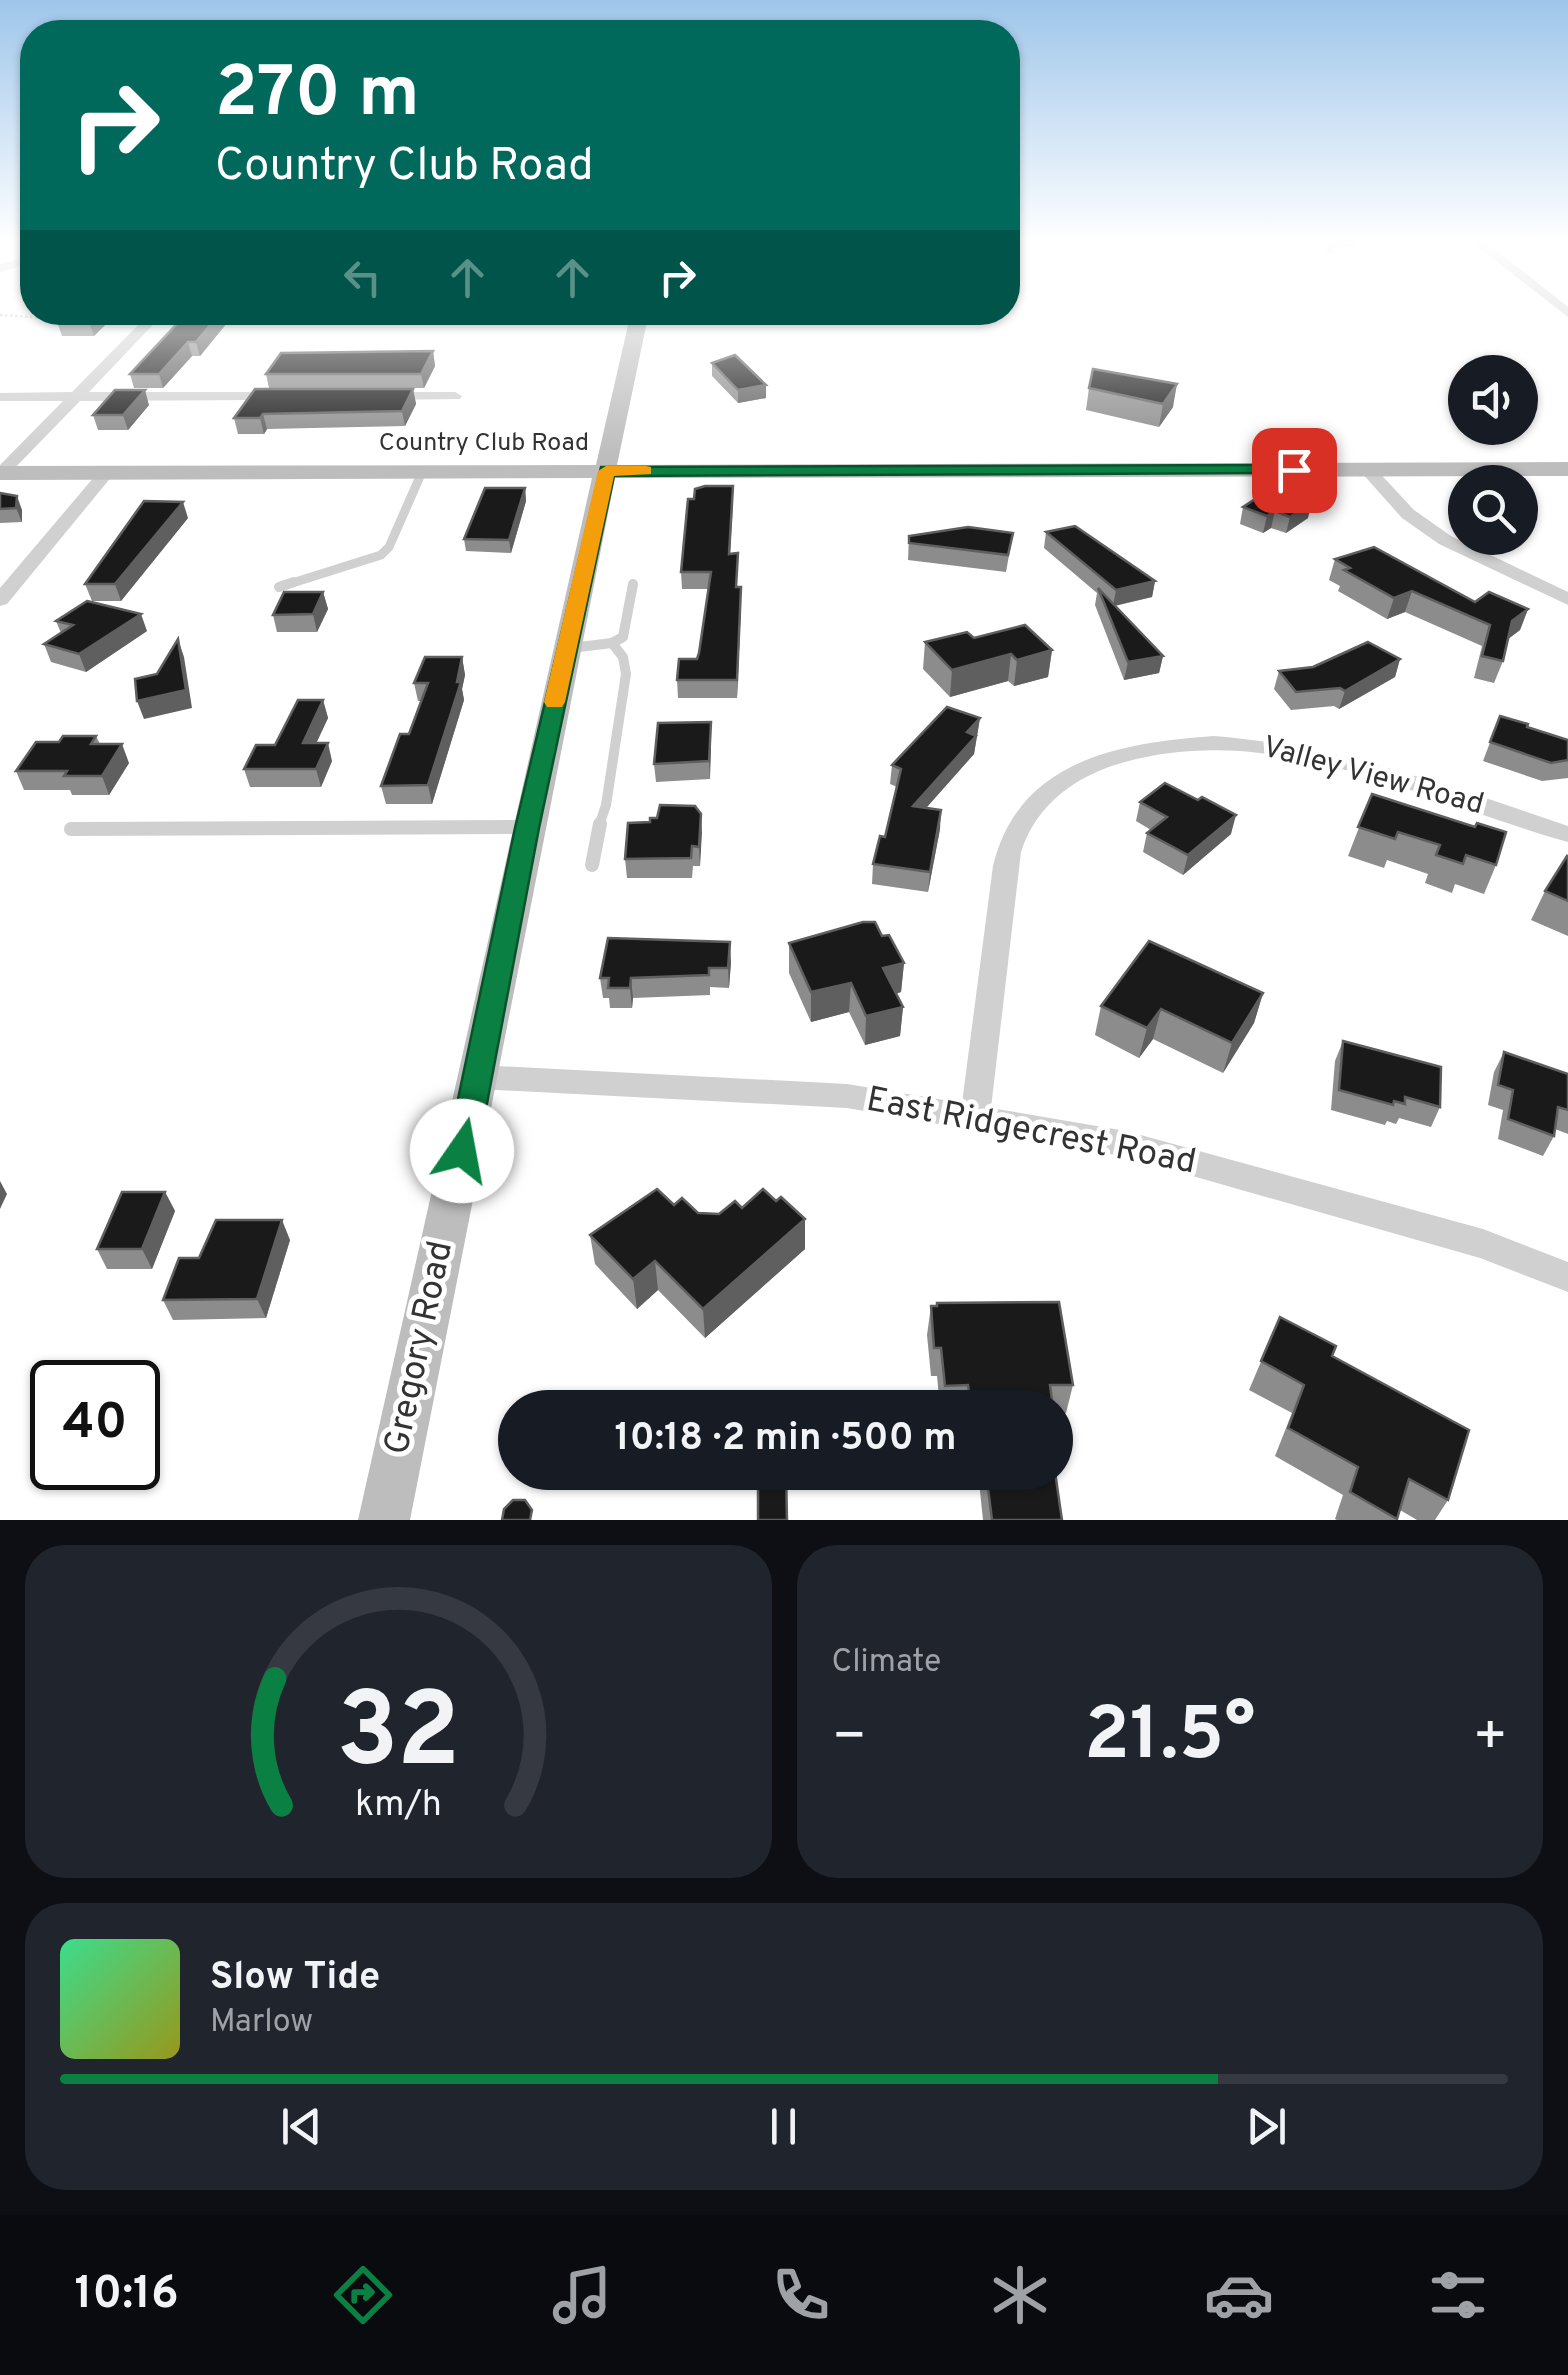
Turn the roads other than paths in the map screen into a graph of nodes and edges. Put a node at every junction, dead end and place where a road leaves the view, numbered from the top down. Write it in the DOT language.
graph roads {
  1 [pos="146,325"];
  2 [pos="637,325"];
  3 [pos="295,396"];
  4 [pos="375,396"];
  5 [pos="454,396"];
  6 [pos="0,397"];
  7 [pos="76,397"];
  8 [pos="1366,469"];
  9 [pos="1568,469"];
  10 [pos="606,471"];
  11 [pos="422,472"];
  12 [pos="106,473"];
  13 [pos="0,474"];
  14 [pos="633,584"];
  15 [pos="280,587"];
  16 [pos="1568,599"];
  17 [pos="0,600"];
  18 [pos="612,643"];
  19 [pos="567,648"];
  20 [pos="71,828"];
  21 [pos="527,828"];
  22 [pos="1568,834"];
  23 [pos="592,866"];
  24 [pos="478,1077"];
  25 [pos="975,1118"];
  26 [pos="1568,1277"];
  27 [pos="384,1520"];
  1 -- 7 [label="street"];
  2 -- 10 [label="street, Gregory Road"];
  3 -- 7 [label="street"];
  4 -- 5 [label="street"];
  6 -- 7 [label="street"];
  7 -- 13 [label="street"];
  8 -- 9 [label="street, Country Club Road"];
  8 -- 10 [label="street, Country Club Road"];
  8 -- 16 [label="street"];
  10 -- 11 [label="street, Country Club Road"];
  10 -- 19 [label="street, Gregory Road"];
  11 -- 12 [label="street, Country Club Road"];
  11 -- 15 [label="lane"];
  12 -- 13 [label="street, Country Club Road"];
  12 -- 17 [label="street"];
  14 -- 18 [label="lane"];
  18 -- 19 [label="lane"];
  18 -- 23 [label="lane"];
  19 -- 21 [label="street, Gregory Road"];
  20 -- 21 [label="lane"];
  21 -- 24 [label="street, Gregory Road"];
  22 -- 25 [label="street, Valley View Road"];
  24 -- 25 [label="street, East Ridgecrest Road"];
  24 -- 27 [label="street, Gregory Road"];
  25 -- 26 [label="street, East Ridgecrest Road"];
}
